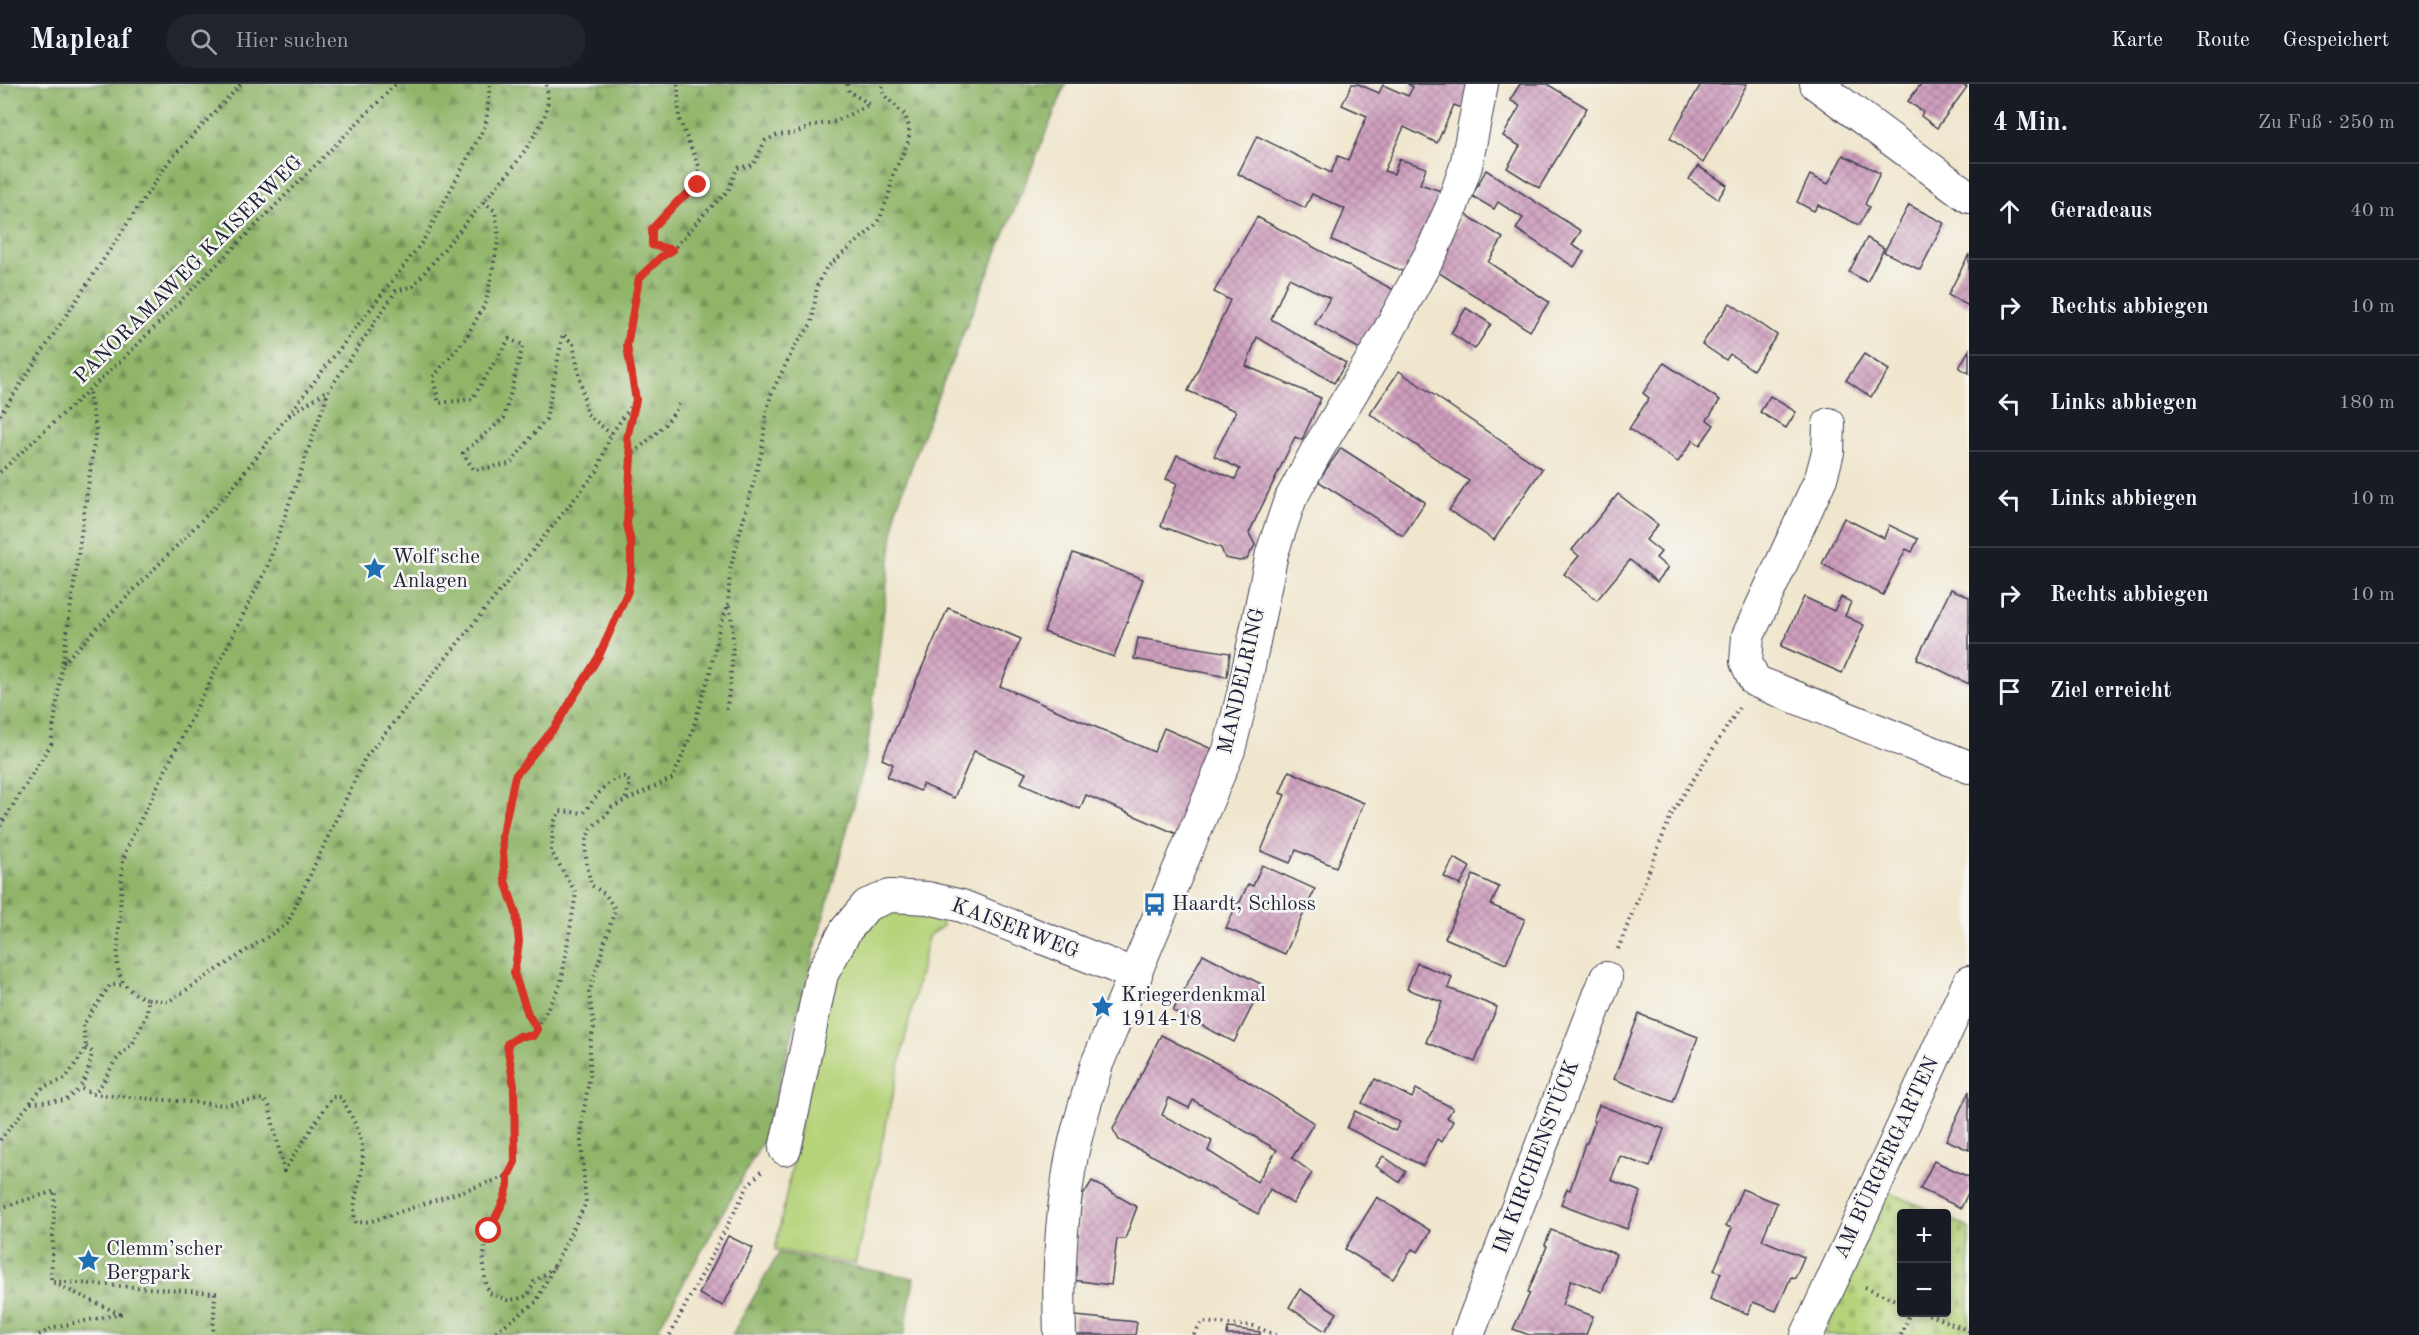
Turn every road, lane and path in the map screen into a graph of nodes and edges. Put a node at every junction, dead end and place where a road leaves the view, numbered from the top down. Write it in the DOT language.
graph roads {
  1 [pos="241,84"];
  2 [pos="396,84"];
  3 [pos="490,84"];
  4 [pos="546,84"];
  5 [pos="678,84"];
  6 [pos="847,84"];
  7 [pos="884,84"];
  8 [pos="1482,84"];
  9 [pos="1816,84"];
  10 [pos="1969,197"];
  11 [pos="483,202"];
  12 [pos="673,250"];
  13 [pos="329,390"];
  14 [pos="89,392"];
  15 [pos="636,400"];
  16 [pos="680,402"];
  17 [pos="0,415"];
  18 [pos="285,419"];
  19 [pos="1829,424"];
  20 [pos="611,434"];
  21 [pos="631,456"];
  22 [pos="0,472"];
  23 [pos="728,605"];
  24 [pos="63,663"];
  25 [pos="1755,681"];
  26 [pos="726,712"];
  27 [pos="1969,767"];
  28 [pos="625,801"];
  29 [pos="0,826"];
  30 [pos="1136,975"];
  31 [pos="1606,978"];
  32 [pos="1969,982"];
  33 [pos="123,985"];
  34 [pos="148,999"];
  35 [pos="537,1029"];
  36 [pos="86,1047"];
  37 [pos="80,1088"];
  38 [pos="93,1094"];
  39 [pos="31,1103"];
  40 [pos="0,1140"];
  41 [pos="785,1149"];
  42 [pos="508,1176"];
  43 [pos="0,1208"];
  44 [pos="555,1266"];
  45 [pos="1834,1273"];
  46 [pos="51,1281"];
  47 [pos="1897,1302"];
  48 [pos="1908,1317"];
  49 [pos="1935,1317"];
  50 [pos="1969,1331"];
  51 [pos="39,1335"];
  52 [pos="213,1335"];
  53 [pos="491,1335"];
  54 [pos="670,1335"];
  55 [pos="1060,1335"];
  56 [pos="1194,1335"];
  57 [pos="1276,1335"];
  58 [pos="1468,1335"];
  59 [pos="1807,1335"];
  60 [pos="1901,1335"];
  1 -- 17 [label="path"];
  2 -- 14 [label="path, PANORAMAWEG KAISERWEG"];
  3 -- 18 [label="path"];
  4 -- 11 [label="path"];
  5 -- 12 [label="path"];
  6 -- 12 [label="path"];
  7 -- 23 [label="path"];
  8 -- 30 [label="street, MANDELRING"];
  9 -- 10 [label="street"];
  11 -- 13 [label="path"];
  11 -- 20 [label="path"];
  12 -- 15 [label="path"];
  13 -- 18 [label="path"];
  13 -- 33 [label="path"];
  14 -- 22 [label="path, PANORAMAWEG KAISERWEG"];
  14 -- 24 [label="path"];
  15 -- 20 [label="path"];
  15 -- 21 [label="path"];
  16 -- 21 [label="path"];
  18 -- 24 [label="path"];
  19 -- 25 [label="street"];
  20 -- 34 [label="path"];
  21 -- 35 [label="path"];
  23 -- 26 [label="path"];
  23 -- 28 [label="path"];
  24 -- 29 [label="path"];
  25 -- 27 [label="street"];
  25 -- 31 [label="path"];
  28 -- 35 [label="path"];
  28 -- 44 [label="path"];
  30 -- 41 [label="street, KAISERWEG"];
  30 -- 55 [label="street, MANDELRING"];
  31 -- 58 [label="street, IM KIRCHENSTÜCK"];
  32 -- 45 [label="street, AM BÜRGERGARTEN"];
  33 -- 34 [label="path"];
  33 -- 36 [label="path"];
  34 -- 38 [label="path"];
  35 -- 42 [label="path"];
  36 -- 37 [label="path"];
  36 -- 39 [label="path"];
  37 -- 38 [label="path"];
  37 -- 39 [label="path"];
  38 -- 42 [label="path"];
  39 -- 40 [label="path"];
  41 -- 54 [label="path"];
  42 -- 44 [label="path"];
  43 -- 46 [label="path"];
  44 -- 53 [label="path"];
  45 -- 47 [label="path"];
  45 -- 59 [label="street, AM BÜRGERGARTEN"];
  46 -- 51 [label="path"];
  46 -- 52 [label="path"];
  48 -- 60 [label="path"];
  49 -- 50 [label="path"];
  56 -- 57 [label="path"];
}
